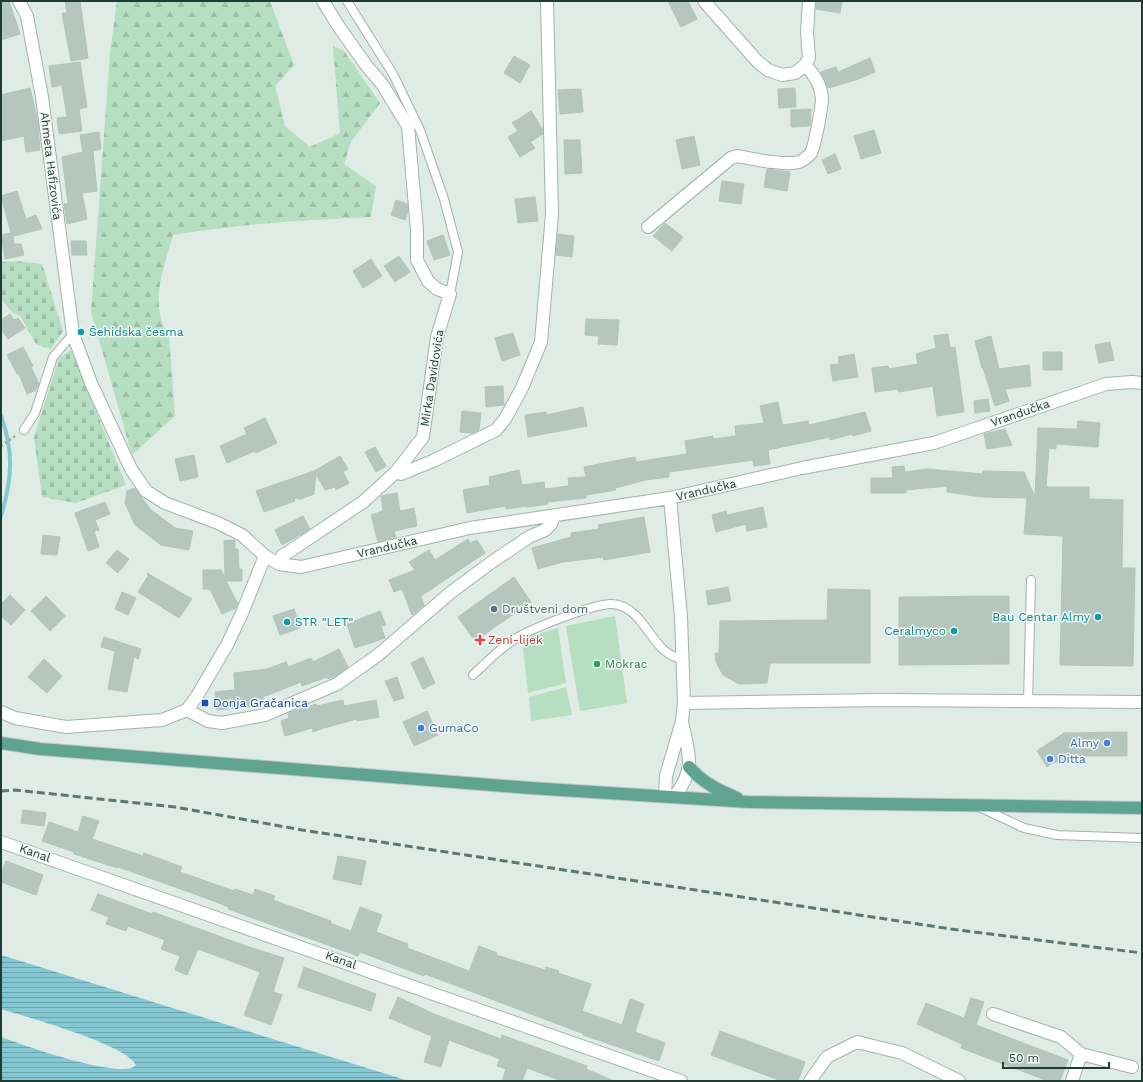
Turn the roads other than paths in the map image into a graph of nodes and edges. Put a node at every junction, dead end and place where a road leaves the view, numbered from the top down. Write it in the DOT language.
graph roads {
  1 [pos="19,1"];
  2 [pos="323,1"];
  3 [pos="347,1"];
  4 [pos="547,1"];
  5 [pos="704,1"];
  6 [pos="808,1"];
  7 [pos="806,65"];
  8 [pos="648,227"];
  9 [pos="450,294"];
  10 [pos="73,334"];
  11 [pos="1142,383"];
  12 [pos="24,430"];
  13 [pos="396,472"];
  14 [pos="670,498"];
  15 [pos="554,516"];
  16 [pos="265,556"];
  17 [pos="279,564"];
  18 [pos="1031,580"];
  19 [pos="683,659"];
  20 [pos="473,675"];
  21 [pos="1028,702"];
  22 [pos="1142,702"];
  23 [pos="684,703"];
  24 [pos="187,710"];
  25 [pos="1,712"];
  26 [pos="682,721"];
  27 [pos="1,743"];
  28 [pos="40,749"];
  29 [pos="1,750"];
  30 [pos="689,767"];
  31 [pos="670,796"];
  32 [pos="749,802"];
  33 [pos="976,806"];
  34 [pos="1142,808"];
  35 [pos="1142,838"];
  36 [pos="1,842"];
  37 [pos="993,1014"];
  38 [pos="1081,1054"];
  39 [pos="1132,1067"];
  40 [pos="681,1081"];
  41 [pos="810,1081"];
  42 [pos="959,1081"];
  43 [pos="1072,1081"];
  1 -- 10 [label="street, Ahmeta Hafizovića"];
  2 -- 9 [label="street"];
  3 -- 9 [label="lane"];
  4 -- 13 [label="street"];
  5 -- 7 [label="street"];
  6 -- 7 [label="street"];
  7 -- 8 [label="street"];
  9 -- 13 [label="street, Mirka Davidovića"];
  10 -- 12 [label="lane"];
  10 -- 16 [label="street, Ahmeta Hafizovića"];
  11 -- 14 [label="street, Vrandučka"];
  13 -- 17 [label="street, Mirka Davidovića"];
  14 -- 15 [label="street, Vrandučka"];
  14 -- 19 [label="street"];
  15 -- 17 [label="street, Vrandučka"];
  15 -- 24 [label="street"];
  16 -- 17 [label="street, Vrandučka"];
  16 -- 24 [label="street"];
  18 -- 21 [label="lane"];
  19 -- 20 [label="lane"];
  19 -- 23 [label="street"];
  21 -- 22 [label="street"];
  21 -- 23 [label="street"];
  23 -- 26 [label="street"];
  24 -- 25 [label="street"];
  26 -- 30 [label="street"];
  26 -- 31 [label="street"];
  27 -- 28 [label="main road"];
  28 -- 29 [label="main road"];
  28 -- 31 [label="main road"];
  30 -- 31 [label="street"];
  30 -- 32 [label="main road"];
  31 -- 32 [label="main road"];
  32 -- 33 [label="main road"];
  33 -- 34 [label="main road"];
  33 -- 35 [label="lane"];
  36 -- 40 [label="street, Kanal"];
  37 -- 38 [label="street"];
  38 -- 39 [label="street"];
  38 -- 43 [label="street"];
  41 -- 42 [label="street"];
}
